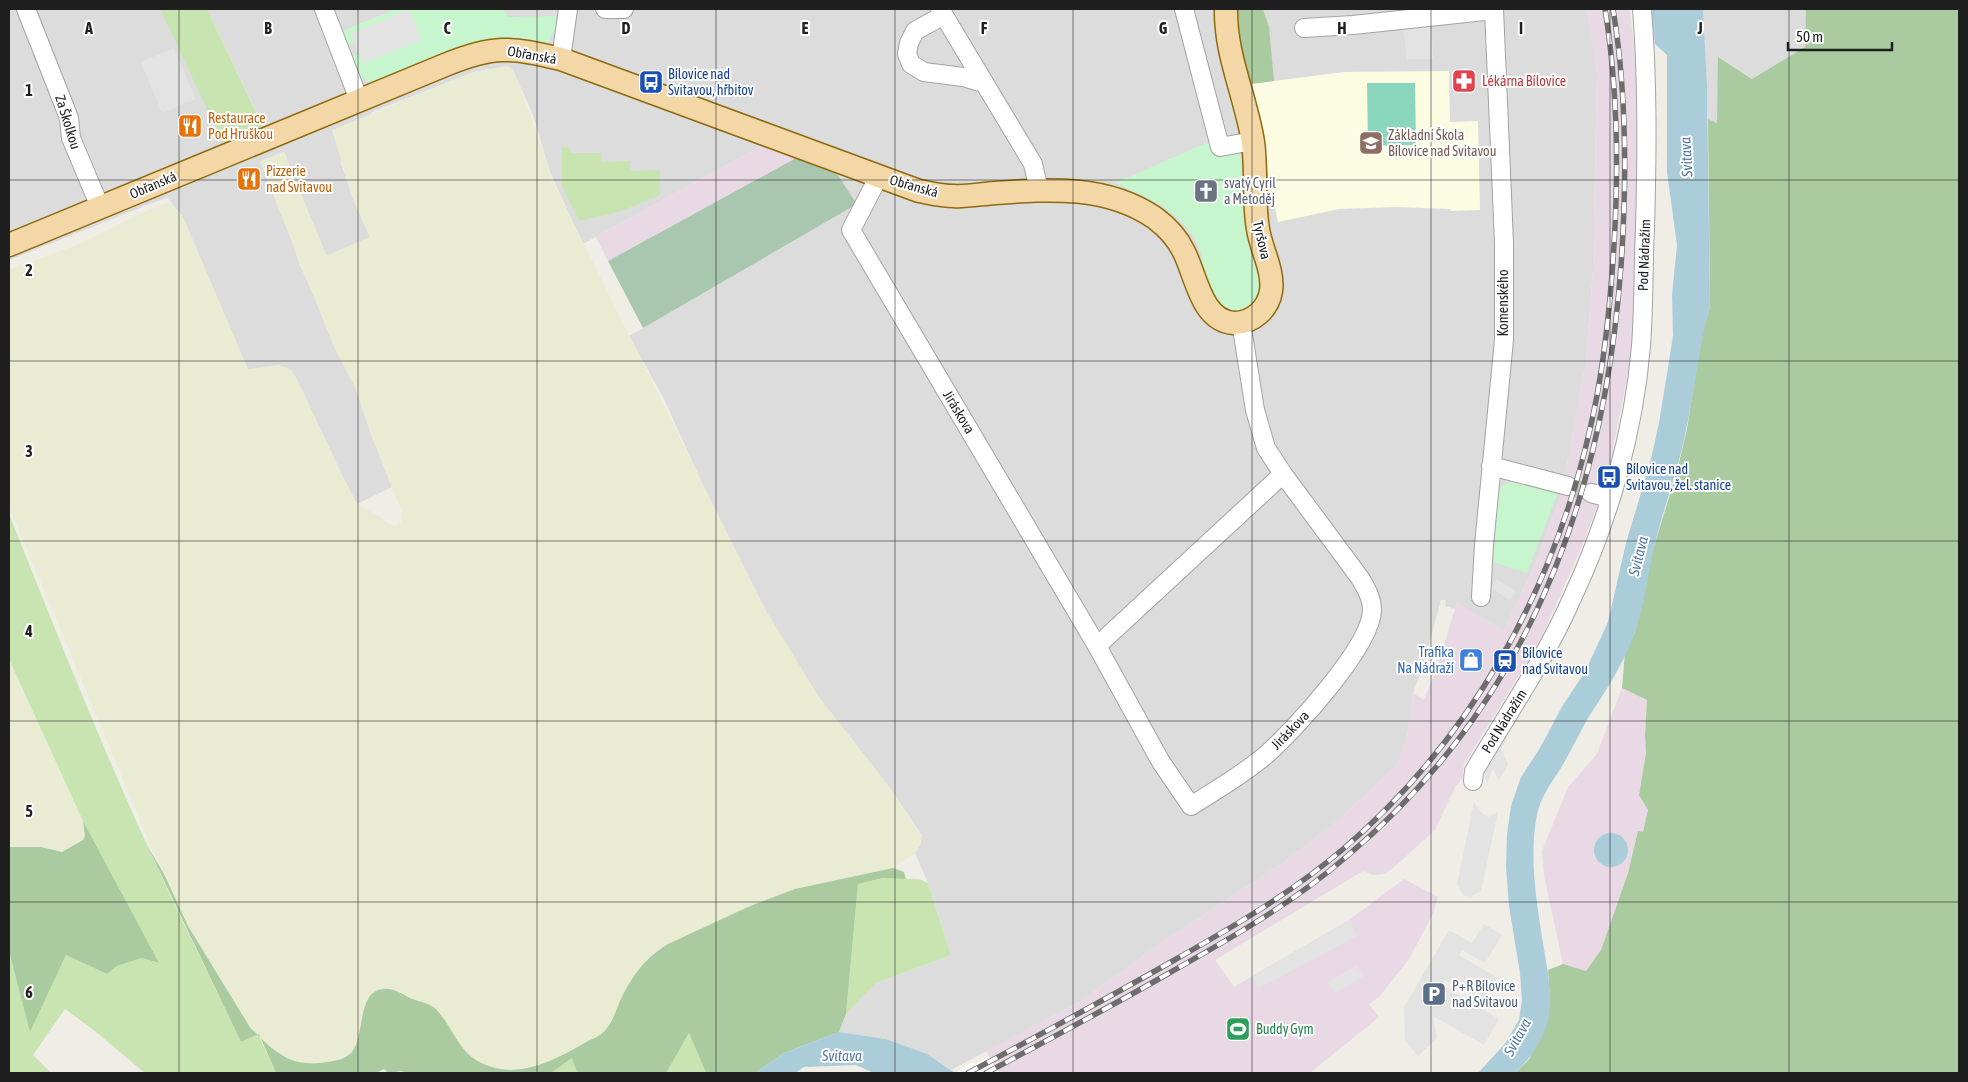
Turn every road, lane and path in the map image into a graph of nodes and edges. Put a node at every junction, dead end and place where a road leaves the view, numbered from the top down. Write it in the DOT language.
graph roads {
  1 [pos="26,9"];
  2 [pos="324,9"];
  3 [pos="568,9"];
  4 [pos="605,9"];
  5 [pos="624,9"];
  6 [pos="1184,9"];
  7 [pos="1226,9"];
  8 [pos="1494,9"];
  9 [pos="1642,9"];
  10 [pos="942,12"];
  11 [pos="1304,28"];
  12 [pos="561,60"];
  13 [pos="983,83"];
  14 [pos="359,100"];
  15 [pos="1253,141"];
  16 [pos="879,176"];
  17 [pos="1039,190"];
  18 [pos="100,207"];
  19 [pos="9,245"];
  20 [pos="1241,322"];
  21 [pos="1491,466"];
  22 [pos="1282,474"];
  23 [pos="1568,486"];
  24 [pos="1591,493"];
  25 [pos="1609,498"];
  26 [pos="1481,597"];
  27 [pos="1097,646"];
  28 [pos="1473,781"];
  1 -- 18 [label="street, Za Školkou"];
  2 -- 14 [label="street"];
  3 -- 12 [label="street"];
  4 -- 5 [label="street"];
  6 -- 15 [label="street"];
  7 -- 15 [label="main road, Tyršova"];
  8 -- 11 [label="street"];
  8 -- 21 [label="street, Komenského"];
  9 -- 25 [label="street, Pod Nádražím"];
  10 -- 13 [label="street"];
  10 -- 13 [label="street"];
  12 -- 14 [label="main road, Obřanská"];
  12 -- 16 [label="main road, Obřanská"];
  13 -- 17 [label="street"];
  14 -- 18 [label="main road, Obřanská"];
  15 -- 20 [label="main road, Tyršova"];
  16 -- 17 [label="main road, Obřanská"];
  16 -- 27 [label="street, Jiráskova"];
  17 -- 20 [label="main road, Obřanská"];
  18 -- 19 [label="main road, Obřanská"];
  20 -- 22 [label="street, Jiráskova"];
  21 -- 23 [label="street"];
  21 -- 26 [label="street, Komenského"];
  22 -- 27 [label="street"];
  22 -- 27 [label="street, Jiráskova"];
  24 -- 25 [label="street"];
  25 -- 28 [label="street, Pod Nádražím"];
}
